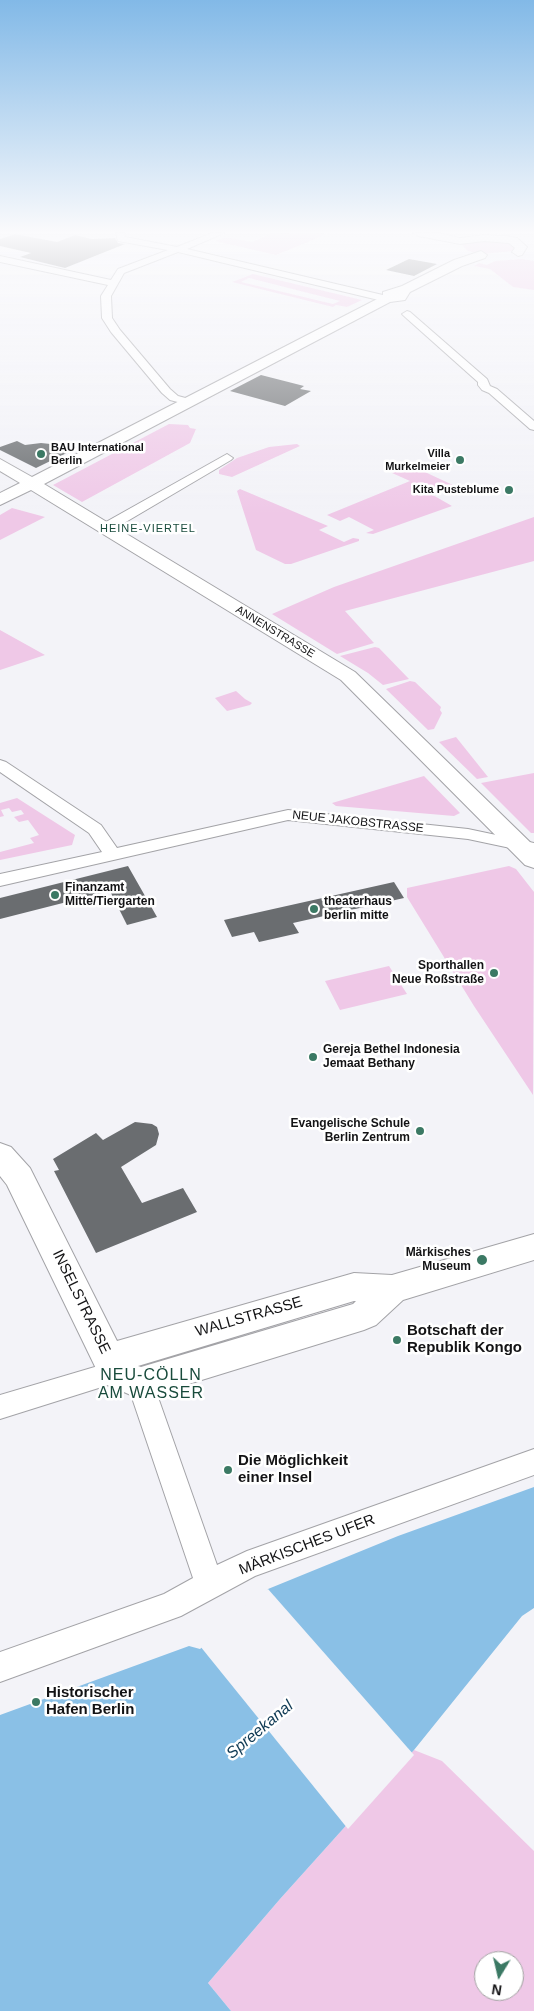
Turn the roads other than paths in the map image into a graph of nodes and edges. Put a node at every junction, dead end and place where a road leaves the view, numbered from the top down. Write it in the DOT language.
graph roads {
  1 [pos="113,327"];
  2 [pos="335,327"];
  3 [pos="422,327"];
  4 [pos="189,402"];
  5 [pos="534,427"];
  6 [pos="227,458"];
  7 [pos="0,464"];
  8 [pos="33,483"];
  9 [pos="0,500"];
  10 [pos="103,527"];
  11 [pos="0,766"];
  12 [pos="528,851"];
  13 [pos="112,854"];
  14 [pos="0,880"];
  15 [pos="0,1155"];
  16 [pos="534,1246"];
  17 [pos="121,1371"];
  18 [pos="0,1407"];
  19 [pos="534,1462"];
  20 [pos="210,1585"];
  21 [pos="0,1667"];
  1 -- 4 [label="street"];
  2 -- 4 [label="main road"];
  3 -- 5 [label="street"];
  4 -- 8 [label="main road"];
  6 -- 10 [label="street"];
  7 -- 8 [label="main road, ANNENSTRASSE"];
  8 -- 9 [label="main road"];
  8 -- 10 [label="main road, ANNENSTRASSE"];
  10 -- 12 [label="main road, ANNENSTRASSE"];
  11 -- 13 [label="street"];
  12 -- 13 [label="street, NEUE JAKOBSTRASSE"];
  13 -- 14 [label="street, NEUE JAKOBSTRASSE"];
  15 -- 17 [label="main road, INSELSTRASSE"];
  16 -- 17 [label="main road"];
  17 -- 18 [label="street"];
  17 -- 20 [label="street, INSELSTRASSE"];
  19 -- 20 [label="street, MÄRKISCHES UFER"];
  20 -- 21 [label="street, MÄRKISCHES UFER"];
}
